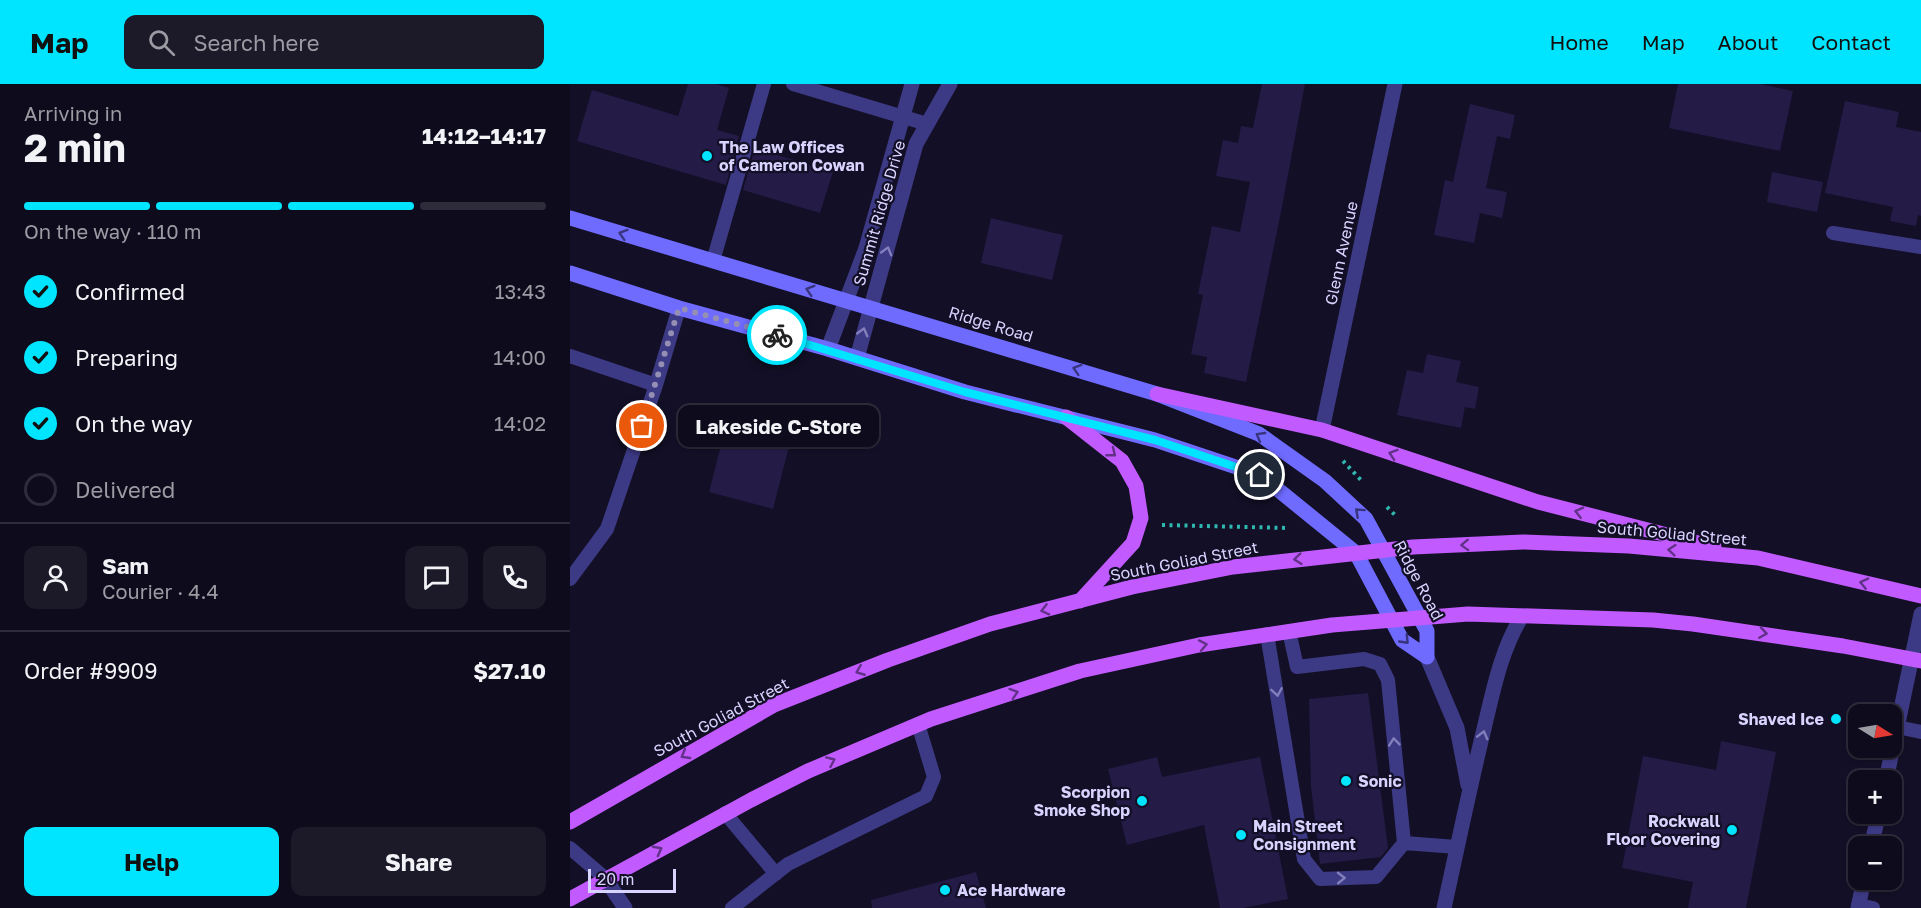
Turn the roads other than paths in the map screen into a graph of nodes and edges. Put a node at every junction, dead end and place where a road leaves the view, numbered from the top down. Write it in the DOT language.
graph roads {
  1 [pos="764,84"];
  2 [pos="793,84"];
  3 [pos="912,84"];
  4 [pos="950,84"];
  5 [pos="1395,84"];
  6 [pos="903,118"];
  7 [pos="927,124"];
  8 [pos="570,218"];
  9 [pos="1833,233"];
  10 [pos="1921,248"];
  11 [pos="713,261"];
  12 [pos="570,273"];
  13 [pos="846,301"];
  14 [pos="870,307"];
  15 [pos="679,308"];
  16 [pos="828,349"];
  17 [pos="570,356"];
  18 [pos="856,358"];
  19 [pos="656,385"];
  20 [pos="1157,394"];
  21 [pos="1066,417"];
  22 [pos="1322,430"];
  23 [pos="1383,550"];
  24 [pos="1356,553"];
  25 [pos="1758,558"];
  26 [pos="570,579"];
  27 [pos="1921,596"];
  28 [pos="1080,601"];
  29 [pos="1921,614"];
  30 [pos="1522,616"];
  31 [pos="1420,618"];
  32 [pos="1392,620"];
  33 [pos="1289,632"];
  34 [pos="1267,634"];
  35 [pos="1427,657"];
  36 [pos="1917,660"];
  37 [pos="1902,713"];
  38 [pos="918,724"];
  39 [pos="1902,728"];
  40 [pos="1921,732"];
  41 [pos="1469,792"];
  42 [pos="725,813"];
  43 [pos="570,822"];
  44 [pos="1404,843"];
  45 [pos="1457,847"];
  46 [pos="570,848"];
  47 [pos="776,874"];
  48 [pos="605,878"];
  49 [pos="1864,890"];
  50 [pos="570,899"];
  51 [pos="1863,907"];
  52 [pos="625,908"];
  53 [pos="732,908"];
  54 [pos="1444,908"];
  1 -- 11 [label="lane"];
  2 -- 6 [label="lane"];
  3 -- 6 [label="street, Summit Ridge Drive"];
  4 -- 7 [label="street, Summit Ridge Drive"];
  5 -- 22 [label="street, Glenn Avenue"];
  6 -- 7 [label="lane"];
  6 -- 13 [label="street, Summit Ridge Drive"];
  14 -- 7 [label="street, Summit Ridge Drive, one-way"];
  11 -- 8 [label="main road, Ridge Road, one-way"];
  9 -- 10 [label="lane"];
  13 -- 11 [label="main road, Ridge Road, one-way"];
  12 -- 15 [label="main road"];
  13 -- 14 [label="main road, Ridge Road"];
  13 -- 16 [label="street, Summit Ridge Drive"];
  18 -- 14 [label="street, Summit Ridge Drive, one-way"];
  20 -- 14 [label="main road, Ridge Road, one-way"];
  15 -- 16 [label="main road"];
  15 -- 19 [label="lane"];
  16 -- 18 [label="main road"];
  17 -- 19 [label="lane"];
  18 -- 21 [label="main road"];
  19 -- 26 [label="lane"];
  20 -- 22 [label="main road"];
  23 -- 20 [label="main road, Ridge Road, one-way"];
  21 -- 24 [label="main road"];
  21 -- 28 [label="main road, one-way"];
  25 -- 22 [label="main road, one-way"];
  23 -- 24 [label="main road, South Goliad Street"];
  25 -- 23 [label="main road, South Goliad Street, one-way"];
  23 -- 31 [label="main road, Ridge Road"];
  24 -- 28 [label="main road, South Goliad Street, one-way"];
  24 -- 32 [label="main road"];
  27 -- 25 [label="main road, South Goliad Street, one-way"];
  28 -- 43 [label="main road, South Goliad Street, one-way"];
  29 -- 36 [label="street"];
  30 -- 31 [label="main road"];
  30 -- 36 [label="main road, one-way"];
  41 -- 30 [label="street, one-way"];
  31 -- 32 [label="main road"];
  31 -- 35 [label="main road, Ridge Road"];
  32 -- 33 [label="main road"];
  32 -- 35 [label="main road, one-way"];
  33 -- 34 [label="main road"];
  44 -- 33 [label="lane, one-way"];
  38 -- 34 [label="main road, one-way"];
  34 -- 44 [label="lane, one-way"];
  35 -- 41 [label="street"];
  36 -- 37 [label="street"];
  42 -- 38 [label="main road, one-way"];
  38 -- 47 [label="lane"];
  39 -- 40 [label="lane"];
  41 -- 45 [label="street"];
  42 -- 47 [label="lane"];
  48 -- 42 [label="main road, one-way"];
  44 -- 45 [label="lane"];
  45 -- 54 [label="street"];
  46 -- 48 [label="lane"];
  47 -- 53 [label="lane"];
  48 -- 50 [label="main road"];
  48 -- 52 [label="street"];
  49 -- 51 [label="street"];
}
